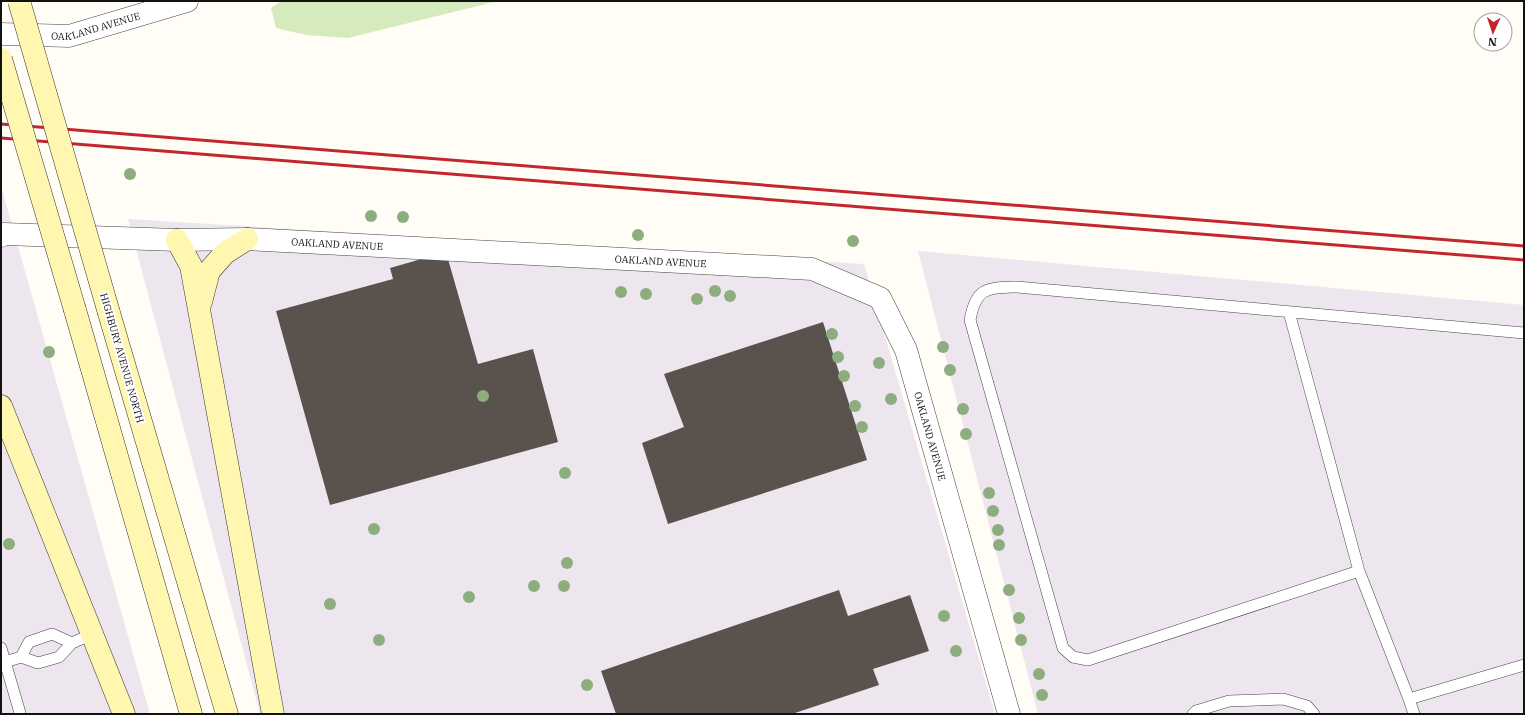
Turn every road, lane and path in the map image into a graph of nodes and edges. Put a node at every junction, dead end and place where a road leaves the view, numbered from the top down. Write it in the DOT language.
graph roads {
  1 [pos="19,1"];
  2 [pos="179,2"];
  3 [pos="1,34"];
  4 [pos="1,59"];
  5 [pos="1,236"];
  6 [pos="247,239"];
  7 [pos="177,240"];
  8 [pos="199,309"];
  9 [pos="1289,312"];
  10 [pos="1524,333"];
  11 [pos="1,406"];
  12 [pos="1359,571"];
  13 [pos="92,634"];
  14 [pos="72,643"];
  15 [pos="1,648"];
  16 [pos="21,657"];
  17 [pos="5,662"];
  18 [pos="1524,665"];
  19 [pos="1409,699"];
  20 [pos="19,714"];
  21 [pos="124,714"];
  22 [pos="191,714"];
  23 [pos="227,714"];
  24 [pos="273,714"];
  25 [pos="1009,714"];
  26 [pos="1193,714"];
  27 [pos="1314,714"];
  28 [pos="1414,714"];
  1 -- 23 [label="main road, HIGHBURY AVENUE NORTH, bridge"];
  2 -- 3 [label="street, OAKLAND AVENUE"];
  4 -- 22 [label="main road, bridge"];
  5 -- 7 [label="street, OAKLAND AVENUE"];
  6 -- 7 [label="street, OAKLAND AVENUE"];
  6 -- 8 [label="main road"];
  6 -- 25 [label="street, OAKLAND AVENUE"];
  7 -- 8 [label="main road"];
  8 -- 24 [label="main road"];
  9 -- 10 [label="lane"];
  9 -- 12 [label="lane"];
  9 -- 12 [label="lane"];
  11 -- 13 [label="main road"];
  12 -- 19 [label="lane"];
  13 -- 14 [label="lane"];
  13 -- 21 [label="main road"];
  14 -- 16 [label="lane"];
  14 -- 16 [label="lane"];
  15 -- 17 [label="lane"];
  16 -- 17 [label="lane"];
  17 -- 20 [label="lane"];
  18 -- 19 [label="lane"];
  19 -- 28 [label="lane"];
  26 -- 27 [label="lane"];
}
